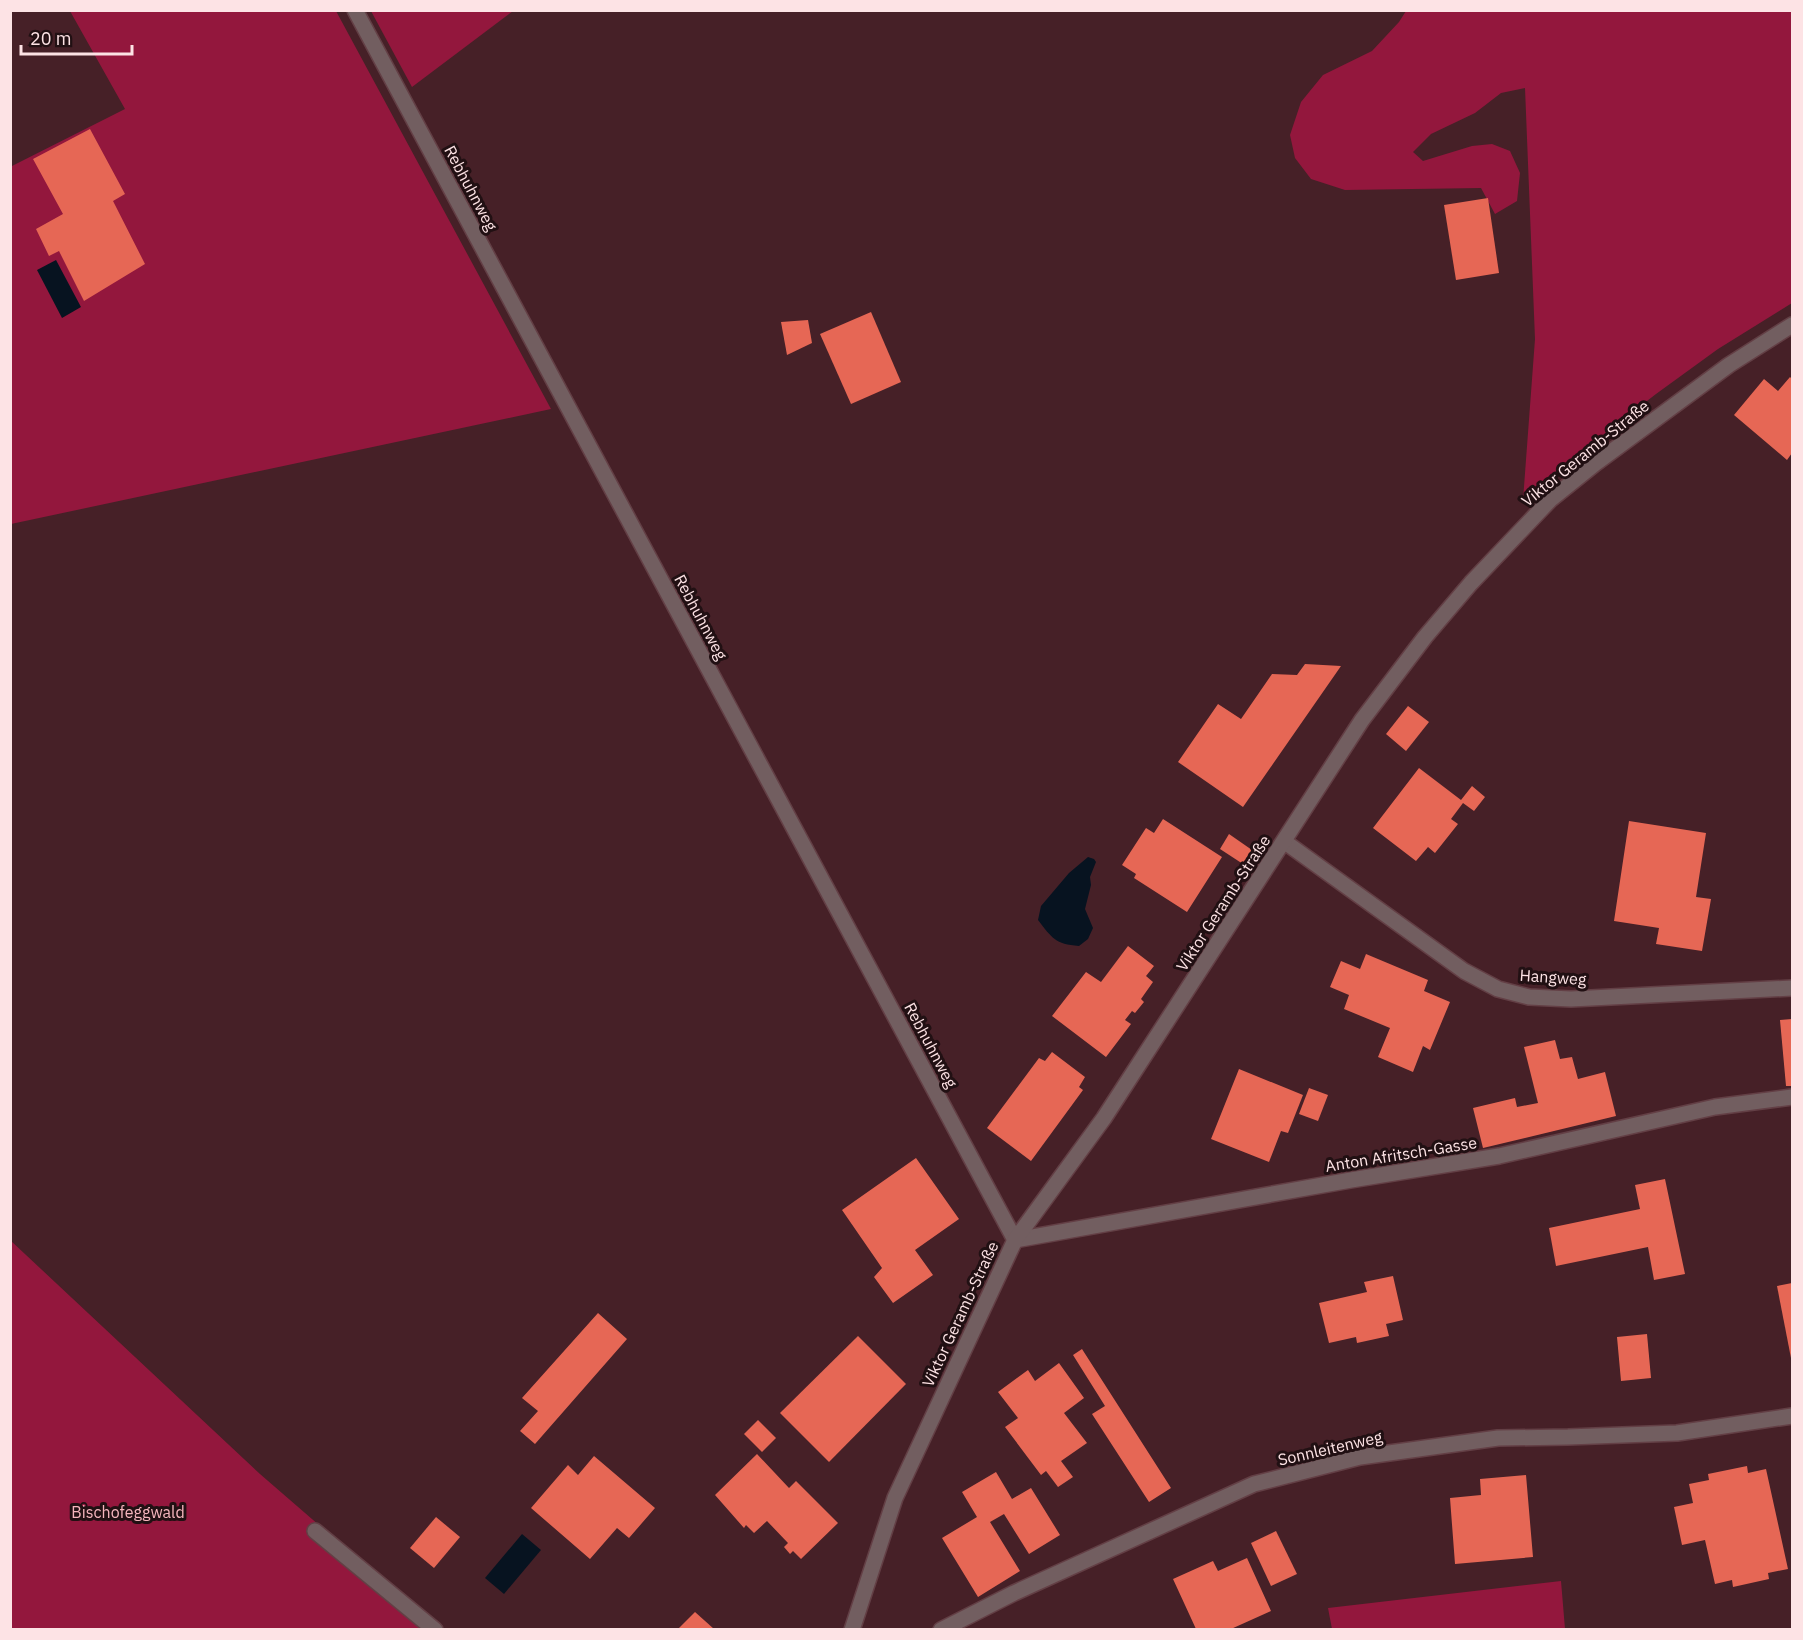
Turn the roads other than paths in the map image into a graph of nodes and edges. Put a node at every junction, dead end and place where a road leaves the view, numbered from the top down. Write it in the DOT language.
graph roads {
  1 [pos="356,10"];
  2 [pos="1792,325"];
  3 [pos="1285,842"];
  4 [pos="1792,988"];
  5 [pos="1792,1098"];
  6 [pos="1015,1240"];
  7 [pos="1792,1416"];
  8 [pos="315,1531"];
  9 [pos="435,1629"];
  10 [pos="852,1629"];
  11 [pos="941,1629"];
  1 -- 6 [label="street, Rebhuhnweg"];
  2 -- 3 [label="street, Viktor Geramb-Straße"];
  3 -- 4 [label="street, Hangweg"];
  3 -- 6 [label="street, Viktor Geramb-Straße"];
  5 -- 6 [label="street, Anton Afritsch-Gasse"];
  6 -- 10 [label="street, Viktor Geramb-Straße"];
  7 -- 11 [label="street, Sonnleitenweg"];
  8 -- 9 [label="street"];
}
